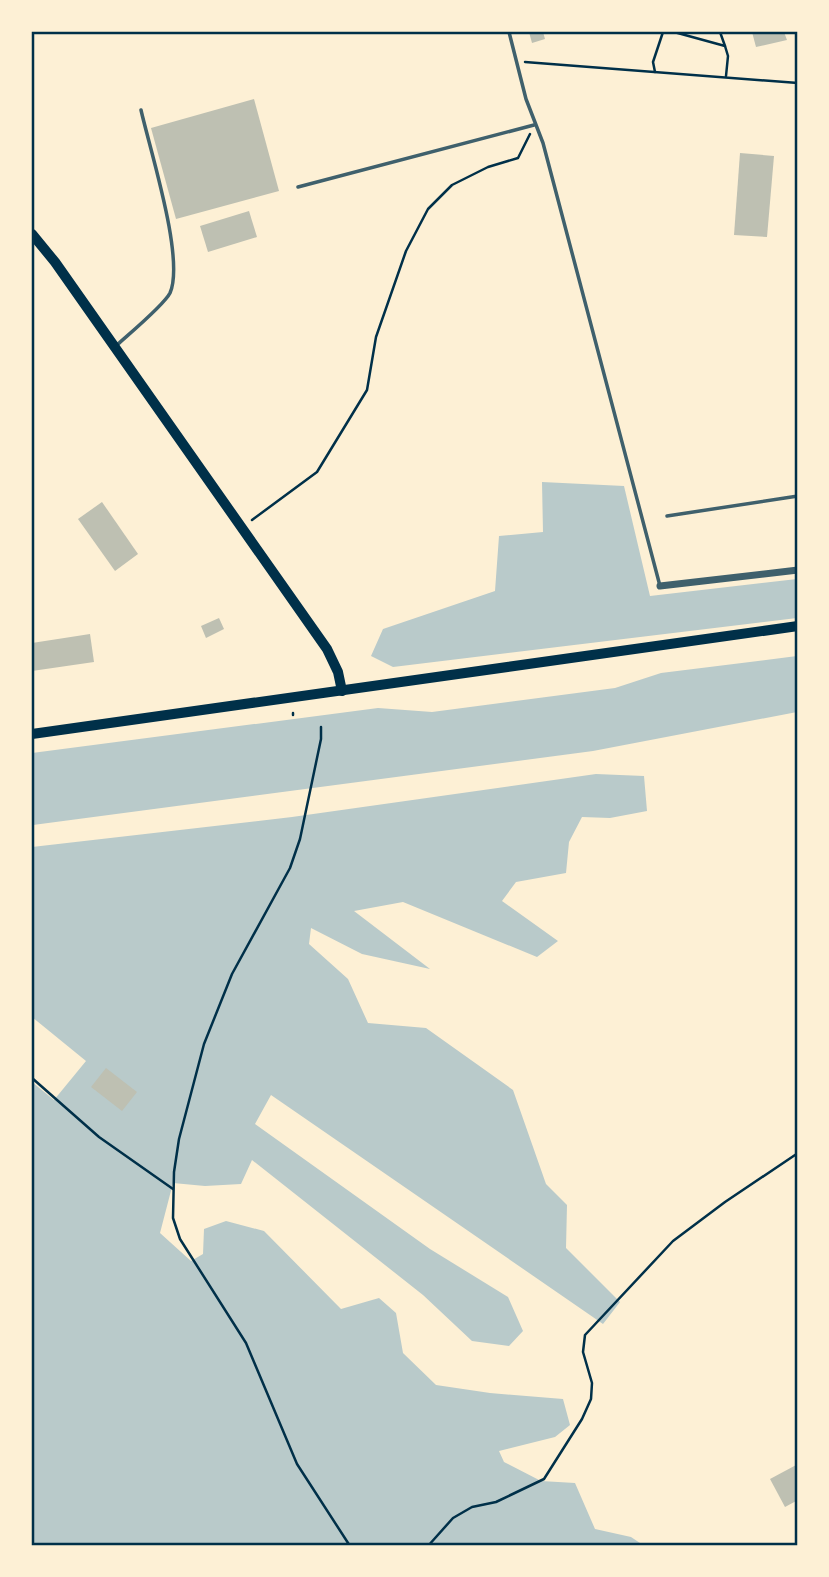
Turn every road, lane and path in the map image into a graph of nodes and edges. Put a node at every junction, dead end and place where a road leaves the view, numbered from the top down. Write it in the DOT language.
graph roads {
  1 [pos="509,32"];
  2 [pos="663,32"];
  3 [pos="674,32"];
  4 [pos="720,32"];
  5 [pos="725,46"];
  6 [pos="516,61"];
  7 [pos="655,72"];
  8 [pos="726,77"];
  9 [pos="797,83"];
  10 [pos="141,110"];
  11 [pos="534,125"];
  12 [pos="298,187"];
  13 [pos="32,234"];
  14 [pos="115,347"];
  15 [pos="797,496"];
  16 [pos="667,516"];
  17 [pos="243,527"];
  18 [pos="797,570"];
  19 [pos="660,586"];
  20 [pos="797,626"];
  21 [pos="342,691"];
  22 [pos="321,727"];
  23 [pos="32,734"];
  24 [pos="32,1077"];
  25 [pos="797,1153"];
  26 [pos="173,1189"];
  27 [pos="350,1545"];
  28 [pos="428,1545"];
  1 -- 6 [label="lane"];
  2 -- 7 [label="path"];
  3 -- 5 [label="path"];
  4 -- 5 [label="path"];
  5 -- 8 [label="path"];
  6 -- 7 [label="path"];
  6 -- 11 [label="lane"];
  7 -- 8 [label="path"];
  8 -- 9 [label="path"];
  10 -- 14 [label="lane"];
  11 -- 12 [label="lane"];
  11 -- 17 [label="path"];
  11 -- 19 [label="lane"];
  13 -- 14 [label="main road"];
  14 -- 17 [label="main road"];
  15 -- 16 [label="lane"];
  17 -- 21 [label="main road"];
  18 -- 19 [label="street"];
  20 -- 21 [label="main road"];
  21 -- 23 [label="main road"];
  22 -- 26 [label="path"];
  24 -- 26 [label="path"];
  25 -- 28 [label="path"];
  26 -- 27 [label="path"];
}
